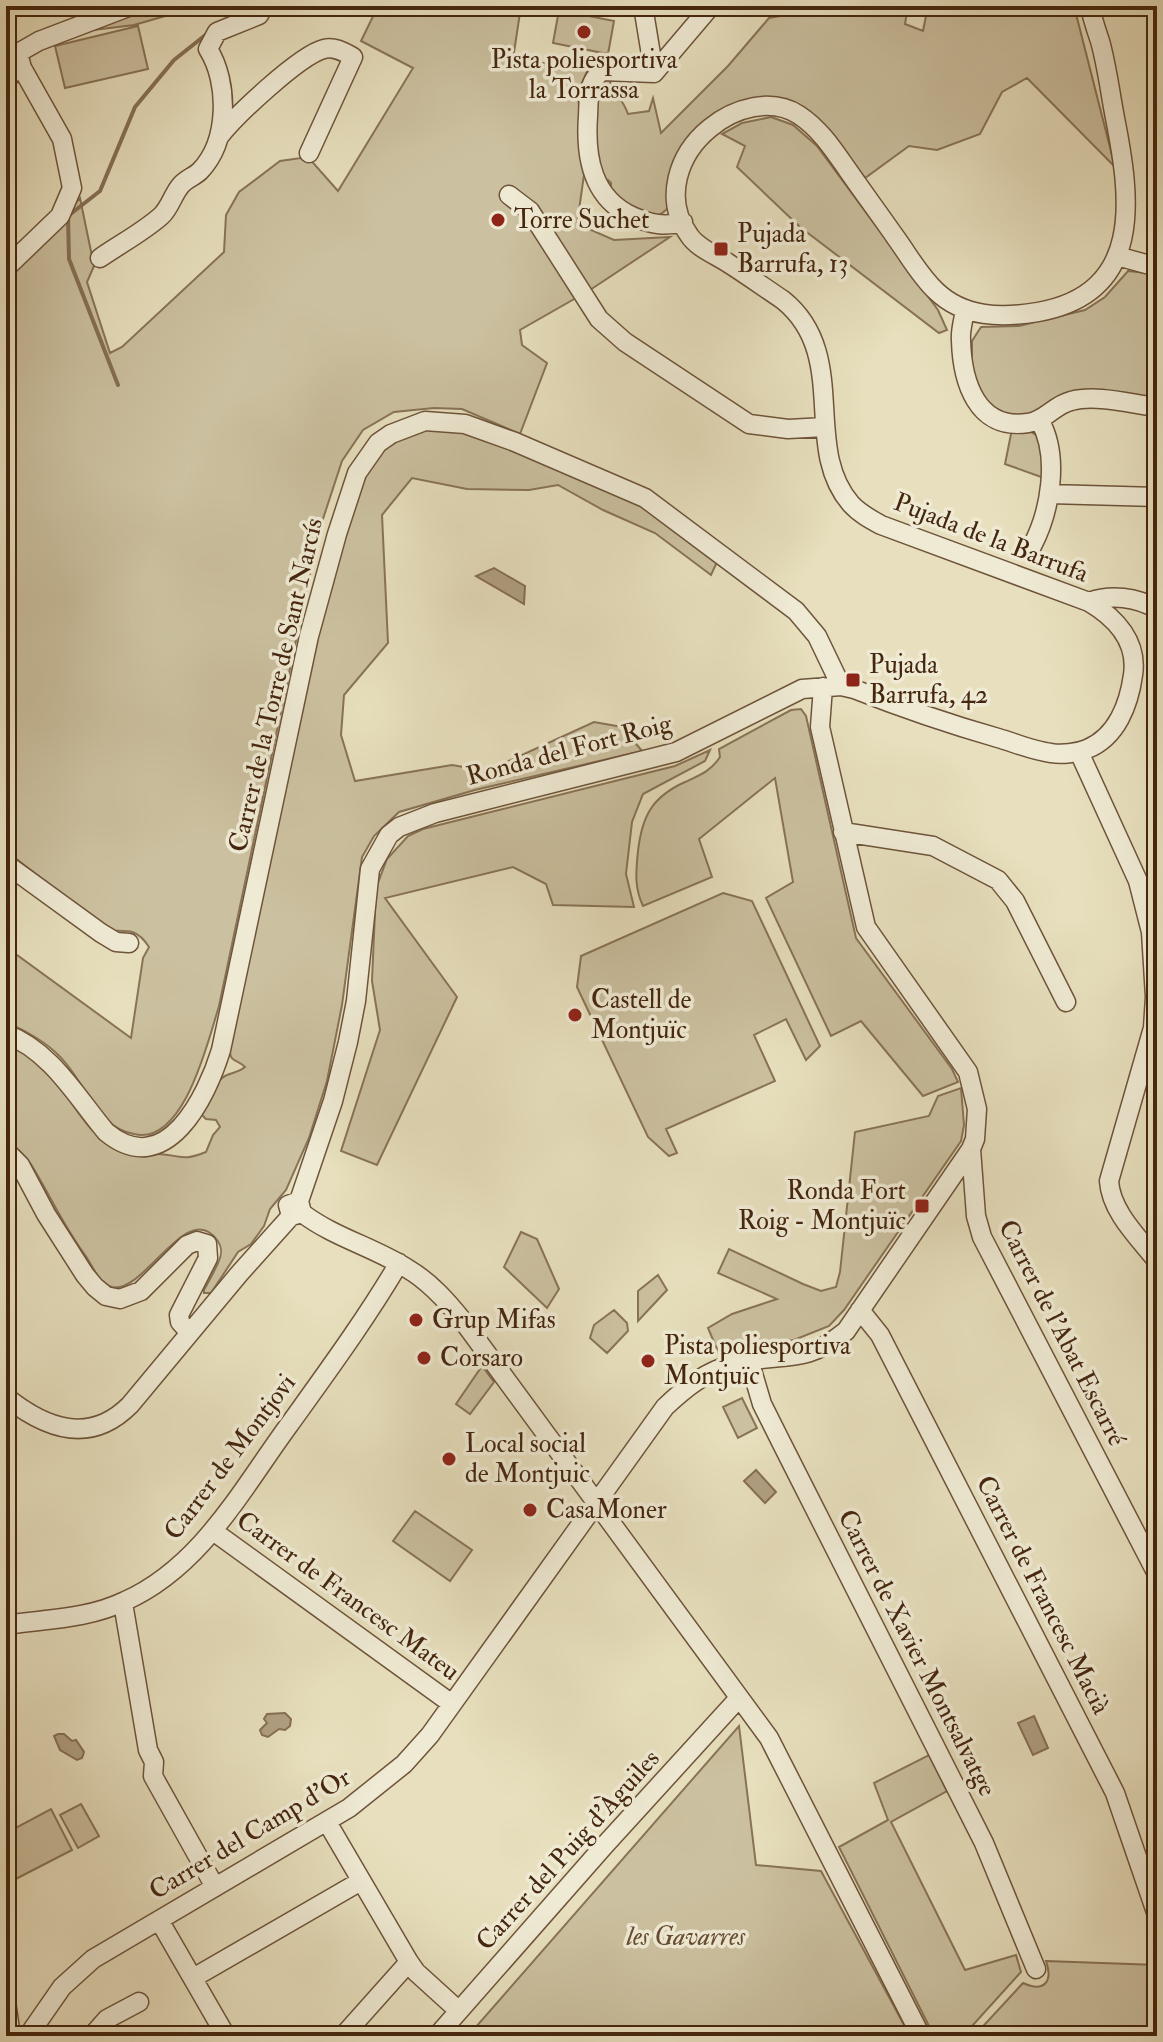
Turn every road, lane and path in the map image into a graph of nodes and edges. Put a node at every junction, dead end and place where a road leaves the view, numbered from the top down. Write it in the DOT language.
graph roads {
  1 [pos="131,6"];
  2 [pos="264,6"];
  3 [pos="711,6"];
  4 [pos="1090,6"];
  5 [pos="643,8"];
  6 [pos="12,50"];
  7 [pos="654,73"];
  8 [pos="6,82"];
  9 [pos="219,137"];
  10 [pos="309,153"];
  11 [pos="509,195"];
  12 [pos="683,222"];
  13 [pos="1117,256"];
  14 [pos="100,258"];
  15 [pos="1157,267"];
  16 [pos="6,268"];
  17 [pos="965,309"];
  18 [pos="1157,407"];
  19 [pos="1040,421"];
  20 [pos="825,427"];
  21 [pos="1049,494"];
  22 [pos="1157,497"];
  23 [pos="1032,546"];
  24 [pos="1089,602"];
  25 [pos="1157,609"];
  26 [pos="832,687"];
  27 [pos="1079,752"];
  28 [pos="843,832"];
  29 [pos="6,864"];
  30 [pos="129,943"];
  31 [pos="1066,1002"];
  32 [pos="6,1034"];
  33 [pos="971,1149"];
  34 [pos="6,1151"];
  35 [pos="297,1210"];
  36 [pos="1157,1261"];
  37 [pos="399,1263"];
  38 [pos="860,1310"];
  39 [pos="190,1333"];
  40 [pos="749,1360"];
  41 [pos="6,1397"];
  42 [pos="594,1502"];
  43 [pos="213,1531"];
  44 [pos="1157,1574"];
  45 [pos="123,1603"];
  46 [pos="6,1625"];
  47 [pos="738,1699"];
  48 [pos="452,1704"];
  49 [pos="327,1822"];
  50 [pos="361,1881"];
  51 [pos="215,1887"];
  52 [pos="1157,1915"];
  53 [pos="159,1920"];
  54 [pos="409,1962"];
  55 [pos="1036,1969"];
  56 [pos="193,1978"];
  57 [pos="6,2002"];
  58 [pos="139,2002"];
  59 [pos="459,2011"];
  60 [pos="102,2032"];
  61 [pos="11,2036"];
  62 [pos="28,2036"];
  63 [pos="226,2036"];
  64 [pos="343,2036"];
  65 [pos="437,2036"];
  66 [pos="921,2036"];
  1 -- 6 [label="street"];
  2 -- 9 [label="street"];
  3 -- 7 [label="street"];
  4 -- 13 [label="street"];
  5 -- 7 [label="street"];
  6 -- 8 [label="street"];
  6 -- 16 [label="street"];
  7 -- 12 [label="street"];
  9 -- 10 [label="street"];
  9 -- 14 [label="street"];
  11 -- 20 [label="street"];
  12 -- 17 [label="street"];
  12 -- 20 [label="street, Pujada de la Barrufa"];
  13 -- 15 [label="street"];
  13 -- 17 [label="street"];
  17 -- 19 [label="street"];
  18 -- 19 [label="street"];
  19 -- 21 [label="street"];
  20 -- 24 [label="street, Pujada de la Barrufa"];
  21 -- 22 [label="street"];
  21 -- 23 [label="street"];
  24 -- 25 [label="street"];
  24 -- 27 [label="street, Pujada de la Barrufa"];
  26 -- 27 [label="street"];
  26 -- 28 [label="street"];
  26 -- 32 [label="street, Carrer de la Torre de Sant Narcís"];
  26 -- 35 [label="street, Ronda del Fort Roig"];
  27 -- 36 [label="street"];
  28 -- 31 [label="street"];
  28 -- 33 [label="street"];
  29 -- 30 [label="street"];
  33 -- 38 [label="street"];
  33 -- 44 [label="street, Carrer de l'Abat Escarré"];
  34 -- 39 [label="street"];
  35 -- 37 [label="street"];
  35 -- 39 [label="street"];
  37 -- 42 [label="street"];
  37 -- 43 [label="street, Carrer de Montjovi"];
  38 -- 40 [label="street"];
  38 -- 52 [label="street, Carrer de Francesc Macià"];
  39 -- 41 [label="street"];
  40 -- 42 [label="street"];
  40 -- 55 [label="street, Carrer de Xavier Montsalvatge"];
  42 -- 47 [label="street"];
  42 -- 48 [label="street, Carrer del Camp d'Or"];
  43 -- 45 [label="street, Carrer de Montjovi"];
  43 -- 48 [label="street, Carrer de Francesc Mateu"];
  45 -- 46 [label="street, Carrer de Montjovi"];
  45 -- 51 [label="street"];
  47 -- 59 [label="street, Carrer del Puig d'Àguiles"];
  47 -- 66 [label="street"];
  48 -- 49 [label="street, Carrer del Camp d'Or"];
  49 -- 50 [label="street"];
  49 -- 51 [label="street, Carrer del Camp d'Or"];
  50 -- 54 [label="street"];
  50 -- 56 [label="street"];
  51 -- 53 [label="street, Carrer del Camp d'Or"];
  53 -- 56 [label="street"];
  53 -- 62 [label="street, Carrer del Camp d'Or"];
  54 -- 59 [label="street"];
  54 -- 64 [label="street"];
  56 -- 63 [label="street"];
  57 -- 61 [label="street"];
  58 -- 60 [label="street"];
  59 -- 65 [label="street, Carrer del Puig d'Àguiles"];
}
